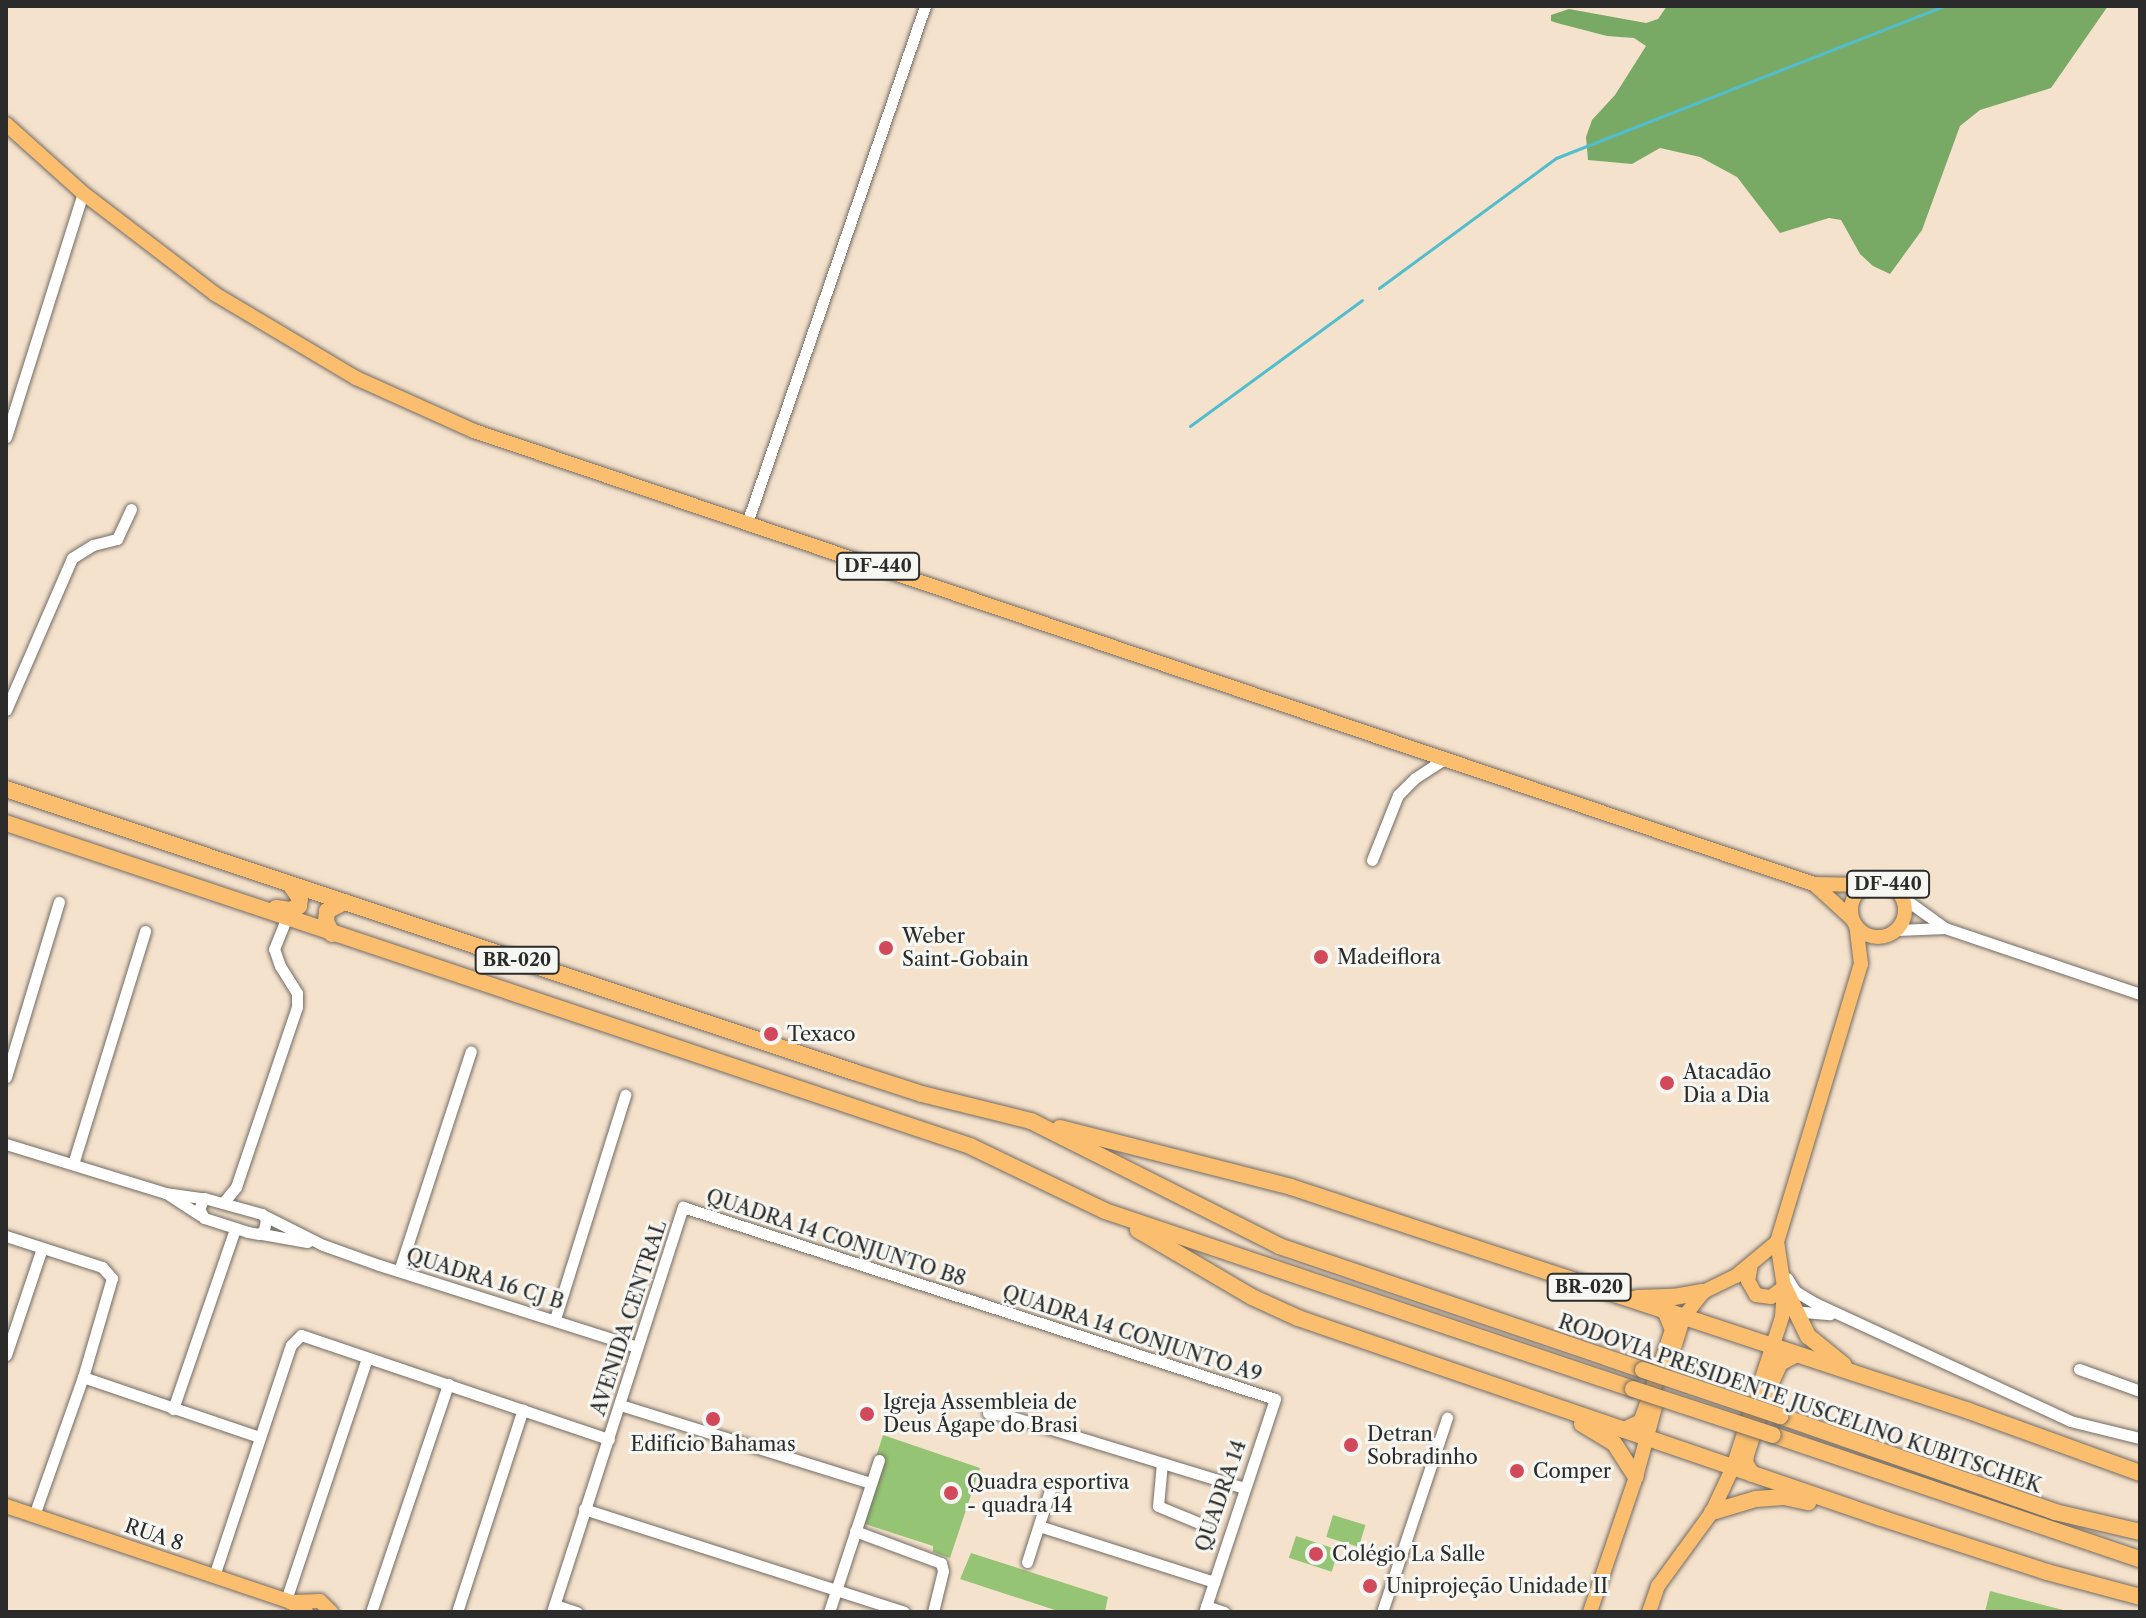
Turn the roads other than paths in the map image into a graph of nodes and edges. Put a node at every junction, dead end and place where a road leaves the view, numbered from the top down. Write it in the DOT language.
graph roads {
  1 [pos="925,6"];
  2 [pos="6,124"];
  3 [pos="83,193"];
  4 [pos="6,437"];
  5 [pos="131,509"];
  6 [pos="747,523"];
  7 [pos="6,710"];
  8 [pos="1447,757"];
  9 [pos="6,789"];
  10 [pos="6,823"];
  11 [pos="1372,860"];
  12 [pos="290,884"];
  13 [pos="1814,884"];
  14 [pos="1867,885"];
  15 [pos="1902,897"];
  16 [pos="59,902"];
  17 [pos="345,902"];
  18 [pos="263,906"];
  19 [pos="287,916"];
  20 [pos="1854,923"];
  21 [pos="1945,928"];
  22 [pos="145,931"];
  23 [pos="1890,933"];
  24 [pos="332,934"];
  25 [pos="1861,964"];
  26 [pos="2140,994"];
  27 [pos="471,1051"];
  28 [pos="6,1077"];
  29 [pos="625,1095"];
  30 [pos="1031,1121"];
  31 [pos="6,1144"];
  32 [pos="73,1164"];
  33 [pos="236,1187"];
  34 [pos="165,1193"];
  35 [pos="202,1198"];
  36 [pos="223,1203"];
  37 [pos="683,1207"];
  38 [pos="240,1208"];
  39 [pos="1105,1211"];
  40 [pos="200,1215"];
  41 [pos="265,1216"];
  42 [pos="233,1234"];
  43 [pos="262,1234"];
  44 [pos="6,1236"];
  45 [pos="1777,1242"];
  46 [pos="323,1245"];
  47 [pos="42,1248"];
  48 [pos="1751,1264"];
  49 [pos="1782,1267"];
  50 [pos="399,1271"];
  51 [pos="1784,1287"];
  52 [pos="1703,1292"];
  53 [pos="1617,1296"];
  54 [pos="979,1304"];
  55 [pos="1788,1311"];
  56 [pos="1666,1313"];
  57 [pos="1843,1316"];
  58 [pos="555,1319"];
  59 [pos="1687,1326"];
  60 [pos="637,1347"];
  61 [pos="1771,1348"];
  62 [pos="6,1355"];
  63 [pos="1795,1355"];
  64 [pos="367,1358"];
  65 [pos="2079,1369"];
  66 [pos="83,1377"];
  67 [pos="1873,1381"];
  68 [pos="448,1384"];
  69 [pos="1492,1387"];
  70 [pos="2140,1391"];
  71 [pos="1275,1399"];
  72 [pos="620,1405"];
  73 [pos="173,1409"];
  74 [pos="523,1409"];
  75 [pos="988,1413"];
  76 [pos="1447,1418"];
  77 [pos="1624,1430"];
  78 [pos="259,1437"];
  79 [pos="1645,1437"];
  80 [pos="2140,1438"];
  81 [pos="609,1439"];
  82 [pos="879,1460"];
  83 [pos="1162,1463"];
  84 [pos="1733,1467"];
  85 [pos="2140,1473"];
  86 [pos="1752,1474"];
  87 [pos="1636,1477"];
  88 [pos="870,1483"];
  89 [pos="1051,1487"];
  90 [pos="1244,1488"];
  91 [pos="6,1506"];
  92 [pos="584,1509"];
  93 [pos="1712,1512"];
  94 [pos="34,1515"];
  95 [pos="1881,1518"];
  96 [pos="1204,1525"];
  97 [pos="1039,1526"];
  98 [pos="855,1531"];
  99 [pos="2140,1532"];
  100 [pos="2140,1559"];
  101 [pos="1027,1562"];
  102 [pos="214,1576"];
  103 [pos="1214,1582"];
  104 [pos="836,1588"];
  105 [pos="2140,1597"];
  106 [pos="288,1601"];
  107 [pos="307,1608"];
  108 [pos="554,1608"];
  109 [pos="882,1608"];
  110 [pos="1205,1609"];
  111 [pos="327,1610"];
  112 [pos="371,1612"];
  113 [pos="457,1612"];
  114 [pos="577,1612"];
  115 [pos="829,1612"];
  116 [pos="904,1612"];
  117 [pos="933,1612"];
  118 [pos="1224,1612"];
  119 [pos="1382,1612"];
  120 [pos="1590,1612"];
  121 [pos="1649,1612"];
  1 -- 6 [label="street"];
  2 -- 3 [label="main road, DF-440"];
  3 -- 4 [label="street"];
  3 -- 6 [label="main road, DF-440"];
  5 -- 7 [label="street"];
  6 -- 8 [label="main road, DF-440"];
  8 -- 11 [label="street"];
  8 -- 13 [label="main road, DF-440"];
  9 -- 12 [label="highway, RODOVIA PRESIDENTE JUSCELINO KUBITSCHEK / BR-020"];
  10 -- 18 [label="highway, RODOVIA PRESIDENTE JUSCELINO KUBITSCHEK / BR-020"];
  12 -- 17 [label="highway, RODOVIA PRESIDENTE JUSCELINO KUBITSCHEK / BR-020"];
  12 -- 18 [label="highway"];
  13 -- 14 [label="main road, DF-440"];
  13 -- 20 [label="main road, DF-440"];
  14 -- 15 [label="main road, DF-440"];
  14 -- 20 [label="main road, DF-440"];
  15 -- 21 [label="street, DF-440"];
  15 -- 23 [label="main road, DF-440"];
  16 -- 28 [label="street"];
  17 -- 24 [label="highway"];
  17 -- 30 [label="highway, RODOVIA PRESIDENTE JUSCELINO KUBITSCHEK / BR-020"];
  18 -- 19 [label="highway, RODOVIA PRESIDENTE JUSCELINO KUBITSCHEK / BR-020"];
  19 -- 24 [label="highway, RODOVIA PRESIDENTE JUSCELINO KUBITSCHEK / BR-020"];
  19 -- 33 [label="street"];
  20 -- 23 [label="main road, DF-440"];
  20 -- 25 [label="main road"];
  21 -- 23 [label="street, DF-440"];
  21 -- 26 [label="street, DF-440"];
  22 -- 32 [label="street"];
  23 -- 25 [label="main road"];
  24 -- 39 [label="highway, RODOVIA PRESIDENTE JUSCELINO KUBITSCHEK / BR-020"];
  25 -- 45 [label="main road"];
  27 -- 50 [label="street"];
  29 -- 58 [label="street"];
  30 -- 53 [label="highway, BR-020"];
  30 -- 99 [label="highway, RODOVIA PRESIDENTE JUSCELINO KUBITSCHEK / BR-020, bridge"];
  31 -- 32 [label="street"];
  32 -- 34 [label="street"];
  33 -- 36 [label="street"];
  33 -- 38 [label="street"];
  34 -- 35 [label="street, QUADRA 16 CJ B"];
  34 -- 40 [label="street, QUADRA 16 CJ B"];
  35 -- 36 [label="street, QUADRA 16 CJ B"];
  35 -- 40 [label="street"];
  36 -- 38 [label="street, QUADRA 16 CJ B"];
  37 -- 54 [label="street, QUADRA 14 CONJUNTO B8"];
  37 -- 60 [label="street, AVENIDA CENTRAL"];
  38 -- 41 [label="street, QUADRA 16 CJ B"];
  39 -- 69 [label="highway, BR-020"];
  39 -- 100 [label="highway, RODOVIA PRESIDENTE JUSCELINO KUBITSCHEK / BR-020, bridge"];
  40 -- 42 [label="street, QUADRA 16 CJ B"];
  41 -- 43 [label="street"];
  41 -- 46 [label="street, QUADRA 16 CJ B"];
  42 -- 43 [label="street, QUADRA 16 CJ B"];
  42 -- 73 [label="street"];
  43 -- 46 [label="street, QUADRA 16 CJ B"];
  44 -- 47 [label="street"];
  45 -- 48 [label="main road"];
  45 -- 49 [label="main road"];
  46 -- 50 [label="street, QUADRA 16 CJ B"];
  47 -- 62 [label="street"];
  47 -- 66 [label="street"];
  48 -- 51 [label="main road"];
  48 -- 52 [label="main road"];
  49 -- 51 [label="main road"];
  49 -- 57 [label="street"];
  50 -- 58 [label="street, QUADRA 16 CJ B"];
  51 -- 55 [label="highway"];
  52 -- 53 [label="highway"];
  52 -- 59 [label="main road"];
  53 -- 56 [label="highway, BR-020"];
  54 -- 71 [label="street, QUADRA 14 CONJUNTO A9"];
  55 -- 57 [label="street"];
  55 -- 61 [label="main road"];
  55 -- 67 [label="highway"];
  56 -- 59 [label="highway, BR-020"];
  56 -- 77 [label="highway"];
  57 -- 80 [label="street"];
  58 -- 60 [label="street, QUADRA 16 CJ B"];
  59 -- 61 [label="highway, BR-020"];
  59 -- 79 [label="main road"];
  60 -- 72 [label="street, AVENIDA CENTRAL"];
  61 -- 63 [label="highway, BR-020"];
  61 -- 84 [label="main road"];
  63 -- 67 [label="highway, BR-020"];
  63 -- 86 [label="highway"];
  64 -- 68 [label="street"];
  64 -- 78 [label="street"];
  64 -- 106 [label="street"];
  65 -- 70 [label="street"];
  66 -- 73 [label="street"];
  66 -- 94 [label="street"];
  67 -- 85 [label="highway, BR-020"];
  68 -- 74 [label="street"];
  68 -- 112 [label="street"];
  69 -- 77 [label="highway, BR-020"];
  69 -- 87 [label="highway"];
  71 -- 90 [label="street, QUADRA 14"];
  72 -- 81 [label="street, AVENIDA CENTRAL"];
  72 -- 88 [label="street"];
  73 -- 78 [label="street"];
  74 -- 81 [label="street"];
  74 -- 113 [label="street"];
  75 -- 83 [label="street"];
  76 -- 119 [label="street"];
  77 -- 79 [label="highway, BR-020"];
  78 -- 102 [label="street"];
  79 -- 84 [label="highway, BR-020"];
  79 -- 87 [label="main road"];
  81 -- 92 [label="street, AVENIDA CENTRAL"];
  82 -- 88 [label="street"];
  83 -- 90 [label="street"];
  83 -- 96 [label="street"];
  84 -- 86 [label="highway, BR-020"];
  84 -- 93 [label="main road"];
  86 -- 95 [label="highway, BR-020"];
  87 -- 120 [label="main road"];
  88 -- 98 [label="street"];
  89 -- 97 [label="street"];
  90 -- 103 [label="street, QUADRA 14"];
  91 -- 94 [label="main road, RUA 8"];
  92 -- 104 [label="street"];
  92 -- 108 [label="street, AVENIDA CENTRAL"];
  93 -- 95 [label="highway"];
  93 -- 121 [label="main road"];
  94 -- 102 [label="main road, RUA 8"];
  95 -- 105 [label="highway, BR-020"];
  97 -- 101 [label="street"];
  97 -- 103 [label="street"];
  98 -- 104 [label="street"];
  98 -- 117 [label="street"];
  102 -- 106 [label="main road, RUA 8"];
  103 -- 110 [label="street, QUADRA 14"];
  104 -- 109 [label="street"];
  104 -- 115 [label="street"];
  106 -- 107 [label="main road, RUA 8"];
  107 -- 111 [label="main road, RUA 8"];
  108 -- 114 [label="street"];
  109 -- 116 [label="street"];
  110 -- 118 [label="street, QUADRA 14"];
}
